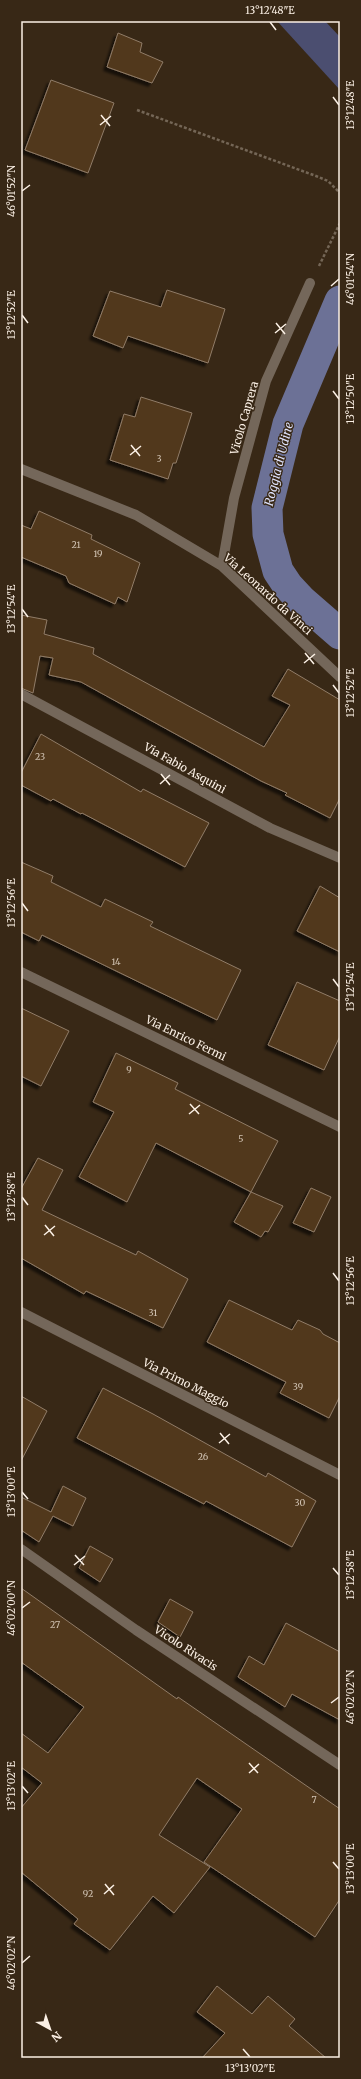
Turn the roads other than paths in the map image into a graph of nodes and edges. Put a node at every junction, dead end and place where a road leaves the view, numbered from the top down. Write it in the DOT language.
graph roads {
  1 [pos="310,283"];
  2 [pos="21,469"];
  3 [pos="222,566"];
  4 [pos="340,677"];
  5 [pos="21,694"];
  6 [pos="340,858"];
  7 [pos="21,972"];
  8 [pos="340,1126"];
  9 [pos="21,1312"];
  10 [pos="340,1475"];
  11 [pos="21,1549"];
  12 [pos="340,1765"];
  1 -- 3 [label="street, Vicolo Caprera"];
  2 -- 3 [label="street, Via Leonardo da Vinci"];
  3 -- 4 [label="street, Via Leonardo da Vinci"];
  5 -- 6 [label="street, Via Fabio Asquini"];
  7 -- 8 [label="street, Via Enrico Fermi"];
  9 -- 10 [label="street, Via Primo Maggio"];
  11 -- 12 [label="street, Vicolo Rivacis"];
}
